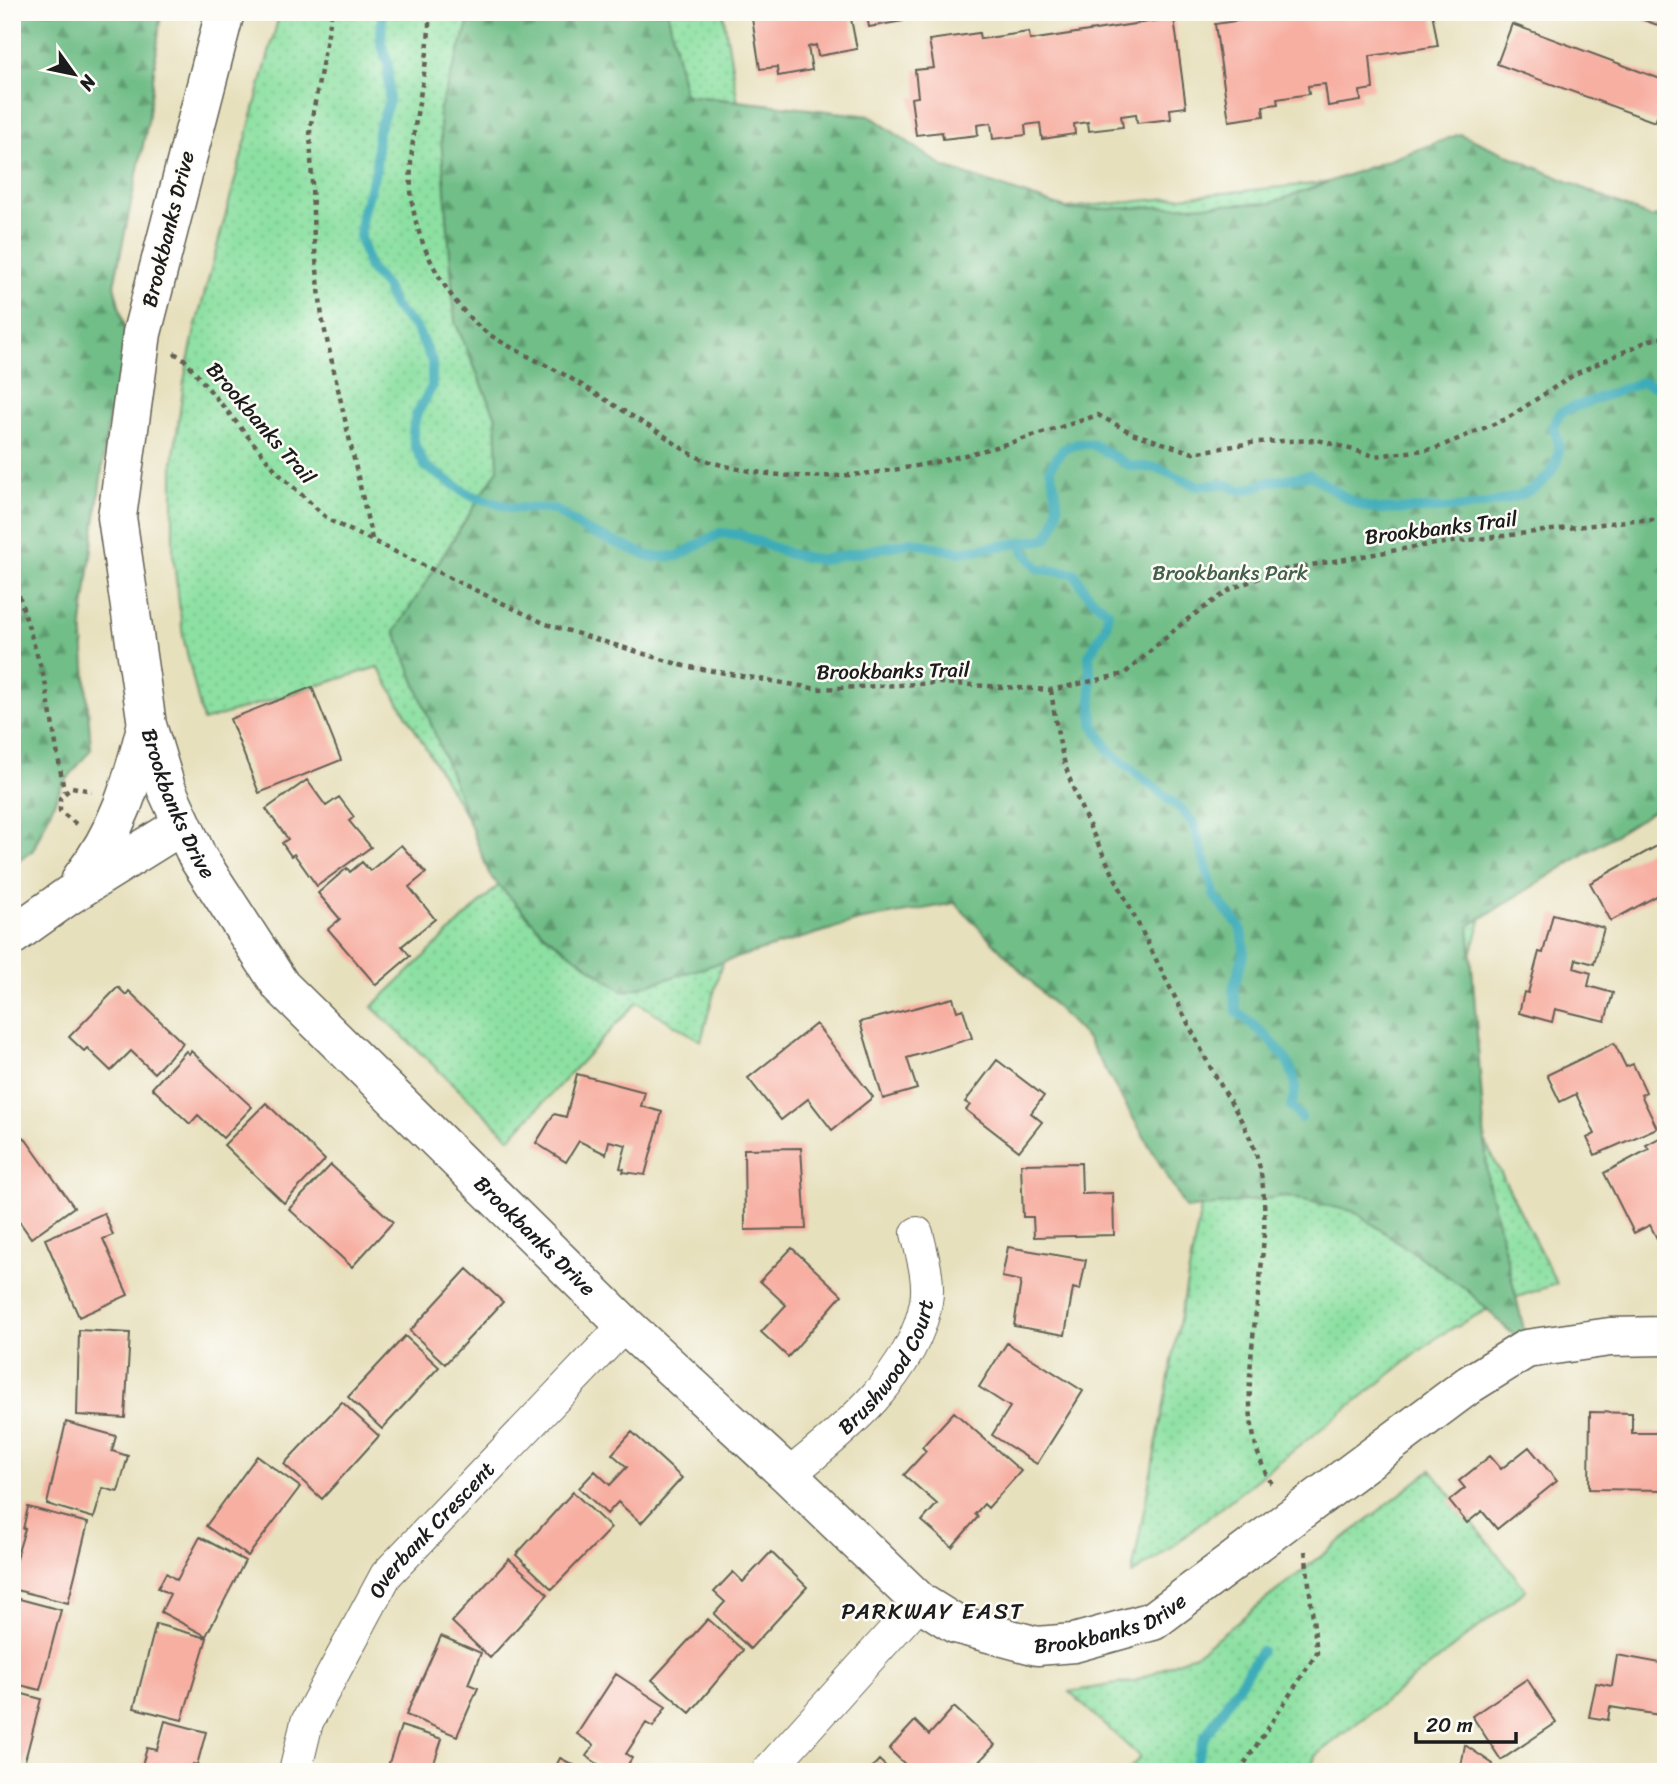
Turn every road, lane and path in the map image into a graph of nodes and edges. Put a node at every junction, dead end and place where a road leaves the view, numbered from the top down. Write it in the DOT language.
graph roads {
  1 [pos="225,12"];
  2 [pos="332,12"];
  3 [pos="429,12"];
  4 [pos="142,333"];
  5 [pos="1666,337"];
  6 [pos="1666,520"];
  7 [pos="372,540"];
  8 [pos="12,546"];
  9 [pos="1051,690"];
  10 [pos="147,724"];
  11 [pos="64,792"];
  12 [pos="95,793"];
  13 [pos="76,824"];
  14 [pos="182,825"];
  15 [pos="68,896"];
  16 [pos="12,936"];
  17 [pos="917,1233"];
  18 [pos="625,1325"];
  19 [pos="1666,1336"];
  20 [pos="788,1475"];
  21 [pos="1292,1514"];
  22 [pos="920,1602"];
  23 [pos="295,1772"];
  24 [pos="766,1772"];
  25 [pos="1239,1772"];
  1 -- 4 [label="street, Brookbanks Drive"];
  2 -- 7 [label="path"];
  3 -- 5 [label="path"];
  4 -- 7 [label="path, Brookbanks Trail"];
  4 -- 10 [label="street, Brookbanks Drive"];
  6 -- 9 [label="path, Brookbanks Trail"];
  7 -- 9 [label="path, Brookbanks Trail"];
  8 -- 11 [label="path"];
  9 -- 21 [label="path"];
  10 -- 14 [label="street, Brookbanks Drive"];
  10 -- 15 [label="street"];
  11 -- 12 [label="path"];
  11 -- 13 [label="path"];
  14 -- 15 [label="street"];
  14 -- 18 [label="street, Brookbanks Drive"];
  15 -- 16 [label="street"];
  17 -- 20 [label="street, Brushwood Court"];
  18 -- 20 [label="street, Brookbanks Drive"];
  18 -- 23 [label="street, Overbank Crescent"];
  19 -- 21 [label="street, Brookbanks Drive"];
  20 -- 22 [label="street, Brookbanks Drive"];
  21 -- 22 [label="street, Brookbanks Drive"];
  21 -- 25 [label="path"];
  22 -- 24 [label="street"];
}
